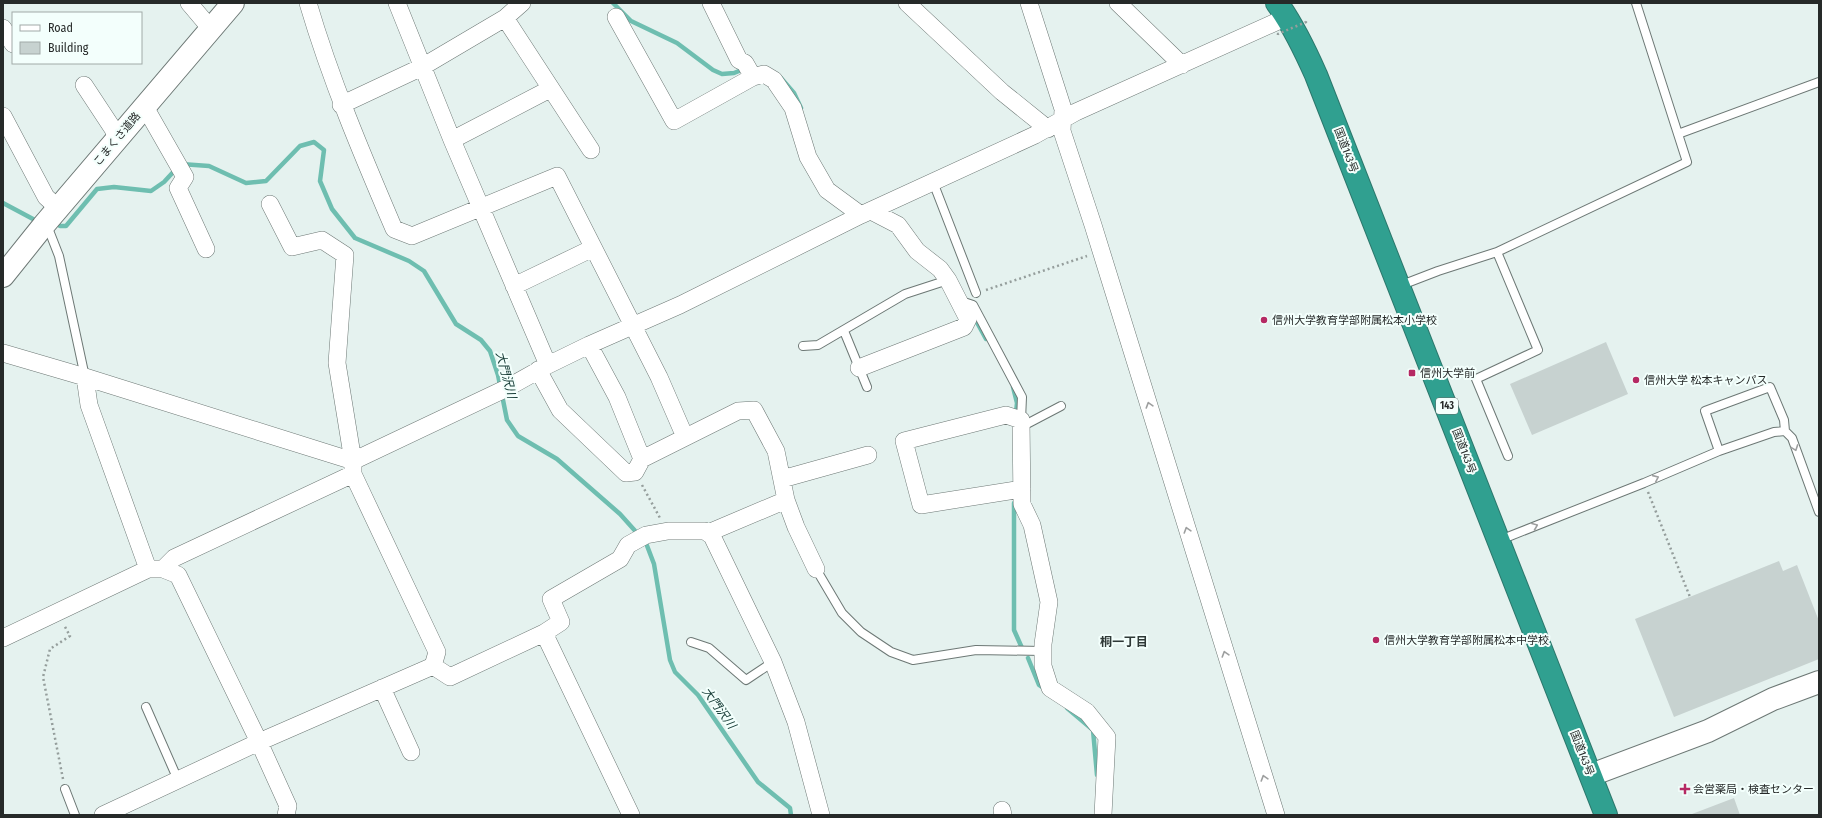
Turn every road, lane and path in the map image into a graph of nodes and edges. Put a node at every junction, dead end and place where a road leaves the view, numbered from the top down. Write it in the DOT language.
graph roads {
  1 [pos="190,3"];
  2 [pos="233,3"];
  3 [pos="308,3"];
  4 [pos="397,3"];
  5 [pos="522,3"];
  6 [pos="711,3"];
  7 [pos="907,3"];
  8 [pos="1029,3"];
  9 [pos="1118,3"];
  10 [pos="1636,3"];
  11 [pos="616,17"];
  12 [pos="505,18"];
  13 [pos="1287,19"];
  14 [pos="3,28"];
  15 [pos="211,30"];
  16 [pos="12,42"];
  17 [pos="12,50"];
  18 [pos="3,55"];
  19 [pos="1182,65"];
  20 [pos="422,67"];
  21 [pos="750,71"];
  22 [pos="1819,82"];
  23 [pos="84,85"];
  24 [pos="550,89"];
  25 [pos="341,105"];
  26 [pos="145,107"];
  27 [pos="3,116"];
  28 [pos="1055,125"];
  29 [pos="1678,134"];
  30 [pos="117,139"];
  31 [pos="452,140"];
  32 [pos="591,150"];
  33 [pos="932,182"];
  34 [pos="270,204"];
  35 [pos="58,208"];
  36 [pos="480,208"];
  37 [pos="866,213"];
  38 [pos="50,233"];
  39 [pos="593,248"];
  40 [pos="206,249"];
  41 [pos="1101,251"];
  42 [pos="1496,252"];
  43 [pos="3,276"];
  44 [pos="948,280"];
  45 [pos="514,286"];
  46 [pos="1399,286"];
  47 [pos="976,293"];
  48 [pos="958,300"];
  49 [pos="632,325"];
  50 [pos="844,330"];
  51 [pos="589,345"];
  52 [pos="803,346"];
  53 [pos="3,353"];
  54 [pos="543,368"];
  55 [pos="859,368"];
  56 [pos="85,377"];
  57 [pos="867,387"];
  58 [pos="1061,406"];
  59 [pos="1021,424"];
  60 [pos="1785,431"];
  61 [pos="685,436"];
  62 [pos="1719,451"];
  63 [pos="868,455"];
  64 [pos="1508,456"];
  65 [pos="638,466"];
  66 [pos="353,468"];
  67 [pos="782,479"];
  68 [pos="1644,484"];
  69 [pos="1022,489"];
  70 [pos="786,500"];
  71 [pos="1819,512"];
  72 [pos="668,531"];
  73 [pos="708,533"];
  74 [pos="1499,541"];
  75 [pos="816,568"];
  76 [pos="155,569"];
  77 [pos="1690,597"];
  78 [pos="58,612"];
  79 [pos="544,633"];
  80 [pos="3,637"];
  81 [pos="691,642"];
  82 [pos="1043,651"];
  83 [pos="773,662"];
  84 [pos="433,666"];
  85 [pos="1819,682"];
  86 [pos="382,688"];
  87 [pos="146,707"];
  88 [pos="259,742"];
  89 [pos="411,752"];
  90 [pos="1591,775"];
  91 [pos="178,780"];
  92 [pos="65,789"];
  93 [pos="124,811"];
  94 [pos="75,815"];
  95 [pos="103,815"];
  96 [pos="286,815"];
  97 [pos="631,815"];
  98 [pos="821,815"];
  99 [pos="1103,815"];
  100 [pos="1276,815"];
  101 [pos="1606,815"];
  1 -- 15 [label="street"];
  2 -- 15 [label="street, こまくさ道路"];
  3 -- 25 [label="street"];
  4 -- 20 [label="street"];
  5 -- 12 [label="street"];
  6 -- 21 [label="street"];
  7 -- 28 [label="street"];
  8 -- 28 [label="street"];
  9 -- 19 [label="street"];
  10 -- 29 [label="lane"];
  11 -- 21 [label="street"];
  12 -- 20 [label="street"];
  12 -- 24 [label="street"];
  13 -- 13 [label="path, bridge"];
  13 -- 19 [label="street"];
  13 -- 46 [label="highway, 国道143号 / 143"];
  14 -- 16 [label="street"];
  15 -- 26 [label="street, こまくさ道路"];
  17 -- 18 [label="street"];
  19 -- 28 [label="street"];
  20 -- 25 [label="street"];
  20 -- 31 [label="street"];
  21 -- 37 [label="street"];
  22 -- 29 [label="lane"];
  23 -- 30 [label="street"];
  24 -- 31 [label="street"];
  24 -- 32 [label="street"];
  25 -- 36 [label="street"];
  26 -- 30 [label="street, こまくさ道路"];
  26 -- 40 [label="street"];
  27 -- 35 [label="street"];
  28 -- 33 [label="street"];
  28 -- 41 [label="street"];
  29 -- 42 [label="lane"];
  30 -- 35 [label="street, こまくさ道路"];
  31 -- 36 [label="street"];
  33 -- 37 [label="street"];
  33 -- 47 [label="lane"];
  34 -- 66 [label="street"];
  35 -- 43 [label="street, こまくさ道路"];
  36 -- 39 [label="street"];
  36 -- 45 [label="street"];
  37 -- 44 [label="street"];
  37 -- 49 [label="street"];
  38 -- 56 [label="lane"];
  39 -- 45 [label="street"];
  39 -- 49 [label="street"];
  41 -- 47 [label="path"];
  100 -- 41 [label="street, one-way"];
  42 -- 46 [label="lane"];
  42 -- 64 [label="lane"];
  44 -- 48 [label="street"];
  44 -- 50 [label="lane"];
  45 -- 54 [label="street"];
  46 -- 74 [label="highway, 国道143号 / 143"];
  48 -- 55 [label="street"];
  48 -- 59 [label="lane"];
  49 -- 51 [label="street"];
  49 -- 61 [label="street"];
  50 -- 52 [label="lane"];
  50 -- 55 [label="lane"];
  51 -- 54 [label="street"];
  51 -- 65 [label="street"];
  53 -- 56 [label="street"];
  54 -- 65 [label="street"];
  54 -- 66 [label="street"];
  55 -- 57 [label="lane"];
  56 -- 66 [label="street"];
  56 -- 76 [label="street"];
  58 -- 59 [label="lane"];
  59 -- 69 [label="street"];
  59 -- 69 [label="street"];
  60 -- 62 [label="lane"];
  60 -- 62 [label="lane"];
  60 -- 71 [label="lane, one-way"];
  61 -- 65 [label="street"];
  61 -- 67 [label="street"];
  68 -- 62 [label="lane, one-way"];
  63 -- 67 [label="street"];
  65 -- 72 [label="path"];
  66 -- 76 [label="street"];
  66 -- 84 [label="street"];
  67 -- 70 [label="street"];
  74 -- 68 [label="lane, one-way"];
  68 -- 77 [label="path"];
  69 -- 82 [label="street"];
  70 -- 73 [label="street"];
  70 -- 75 [label="street"];
  72 -- 73 [label="street"];
  72 -- 79 [label="street"];
  73 -- 83 [label="street"];
  74 -- 90 [label="highway, 国道143号 / 143"];
  75 -- 82 [label="lane"];
  76 -- 78 [label="street"];
  76 -- 88 [label="street"];
  78 -- 80 [label="street"];
  78 -- 92 [label="path"];
  79 -- 84 [label="street"];
  79 -- 97 [label="street"];
  81 -- 83 [label="lane"];
  82 -- 99 [label="street"];
  83 -- 98 [label="street"];
  84 -- 86 [label="street"];
  85 -- 90 [label="street"];
  86 -- 88 [label="street"];
  86 -- 89 [label="street"];
  87 -- 91 [label="lane"];
  88 -- 91 [label="street"];
  88 -- 96 [label="street"];
  90 -- 101 [label="highway, 国道143号 / 143"];
  91 -- 93 [label="street"];
  92 -- 94 [label="lane"];
  93 -- 95 [label="street"];
}
